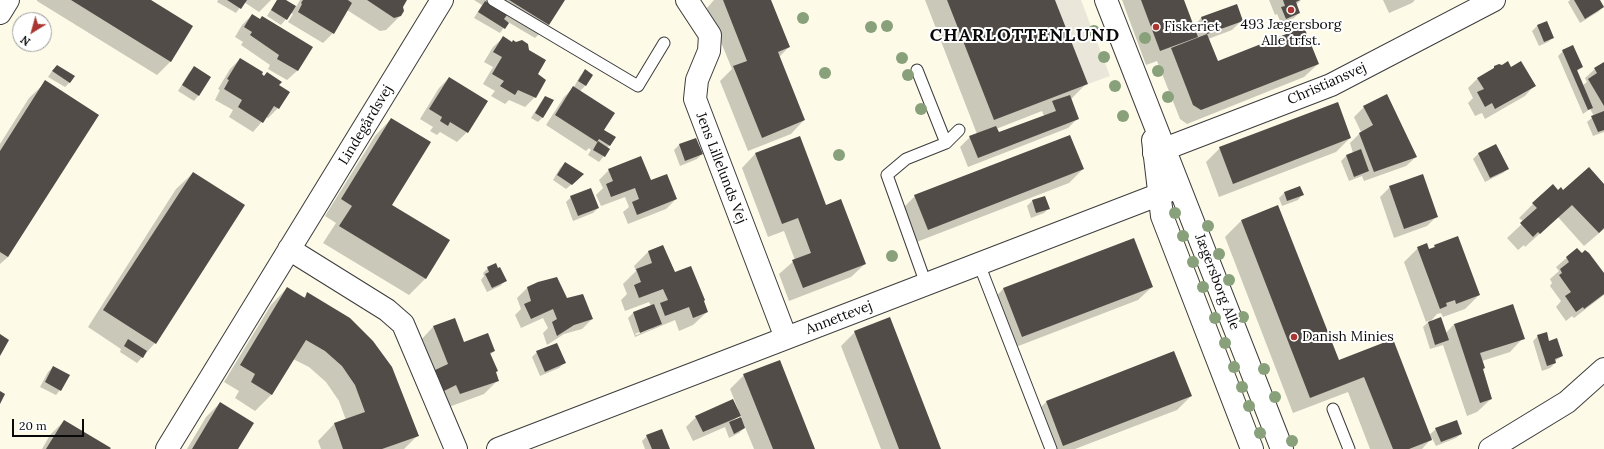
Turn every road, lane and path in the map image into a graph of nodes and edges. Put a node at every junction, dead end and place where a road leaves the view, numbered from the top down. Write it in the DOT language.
graph roads {
  1 [pos="8,0"];
  2 [pos="442,0"];
  3 [pos="493,0"];
  4 [pos="687,0"];
  5 [pos="1106,0"];
  6 [pos="1494,0"];
  7 [pos="0,13"];
  8 [pos="664,43"];
  9 [pos="917,70"];
  10 [pos="959,130"];
  11 [pos="946,143"];
  12 [pos="1159,152"];
  13 [pos="1180,186"];
  14 [pos="1158,194"];
  15 [pos="289,249"];
  16 [pos="979,264"];
  17 [pos="926,284"];
  18 [pos="786,338"];
  19 [pos="1604,369"];
  20 [pos="1333,409"];
  21 [pos="167,449"];
  22 [pos="456,449"];
  23 [pos="498,449"];
  24 [pos="1051,449"];
  25 [pos="1252,449"];
  26 [pos="1282,449"];
  27 [pos="1349,449"];
  28 [pos="1490,449"];
  1 -- 7 [label="street"];
  2 -- 15 [label="street, Lindegårdsvej"];
  3 -- 8 [label="lane"];
  4 -- 18 [label="street, Jens Lillelunds Vej"];
  5 -- 12 [label="street, Jægersborg Alle"];
  6 -- 12 [label="street, Christiansvej"];
  9 -- 11 [label="lane"];
  10 -- 11 [label="lane"];
  11 -- 17 [label="lane"];
  12 -- 13 [label="street, Jægersborg Alle"];
  12 -- 14 [label="street, Jægersborg Alle"];
  13 -- 14 [label="street, Annettevej"];
  13 -- 26 [label="street, Jægersborg Alle"];
  14 -- 16 [label="street, Annettevej"];
  14 -- 25 [label="street, Jægersborg Alle"];
  15 -- 21 [label="street, Lindegårdsvej"];
  15 -- 22 [label="street"];
  16 -- 17 [label="street, Annettevej"];
  16 -- 24 [label="lane"];
  17 -- 18 [label="street, Annettevej"];
  18 -- 23 [label="street, Annettevej"];
  19 -- 28 [label="street"];
  20 -- 27 [label="lane"];
}
